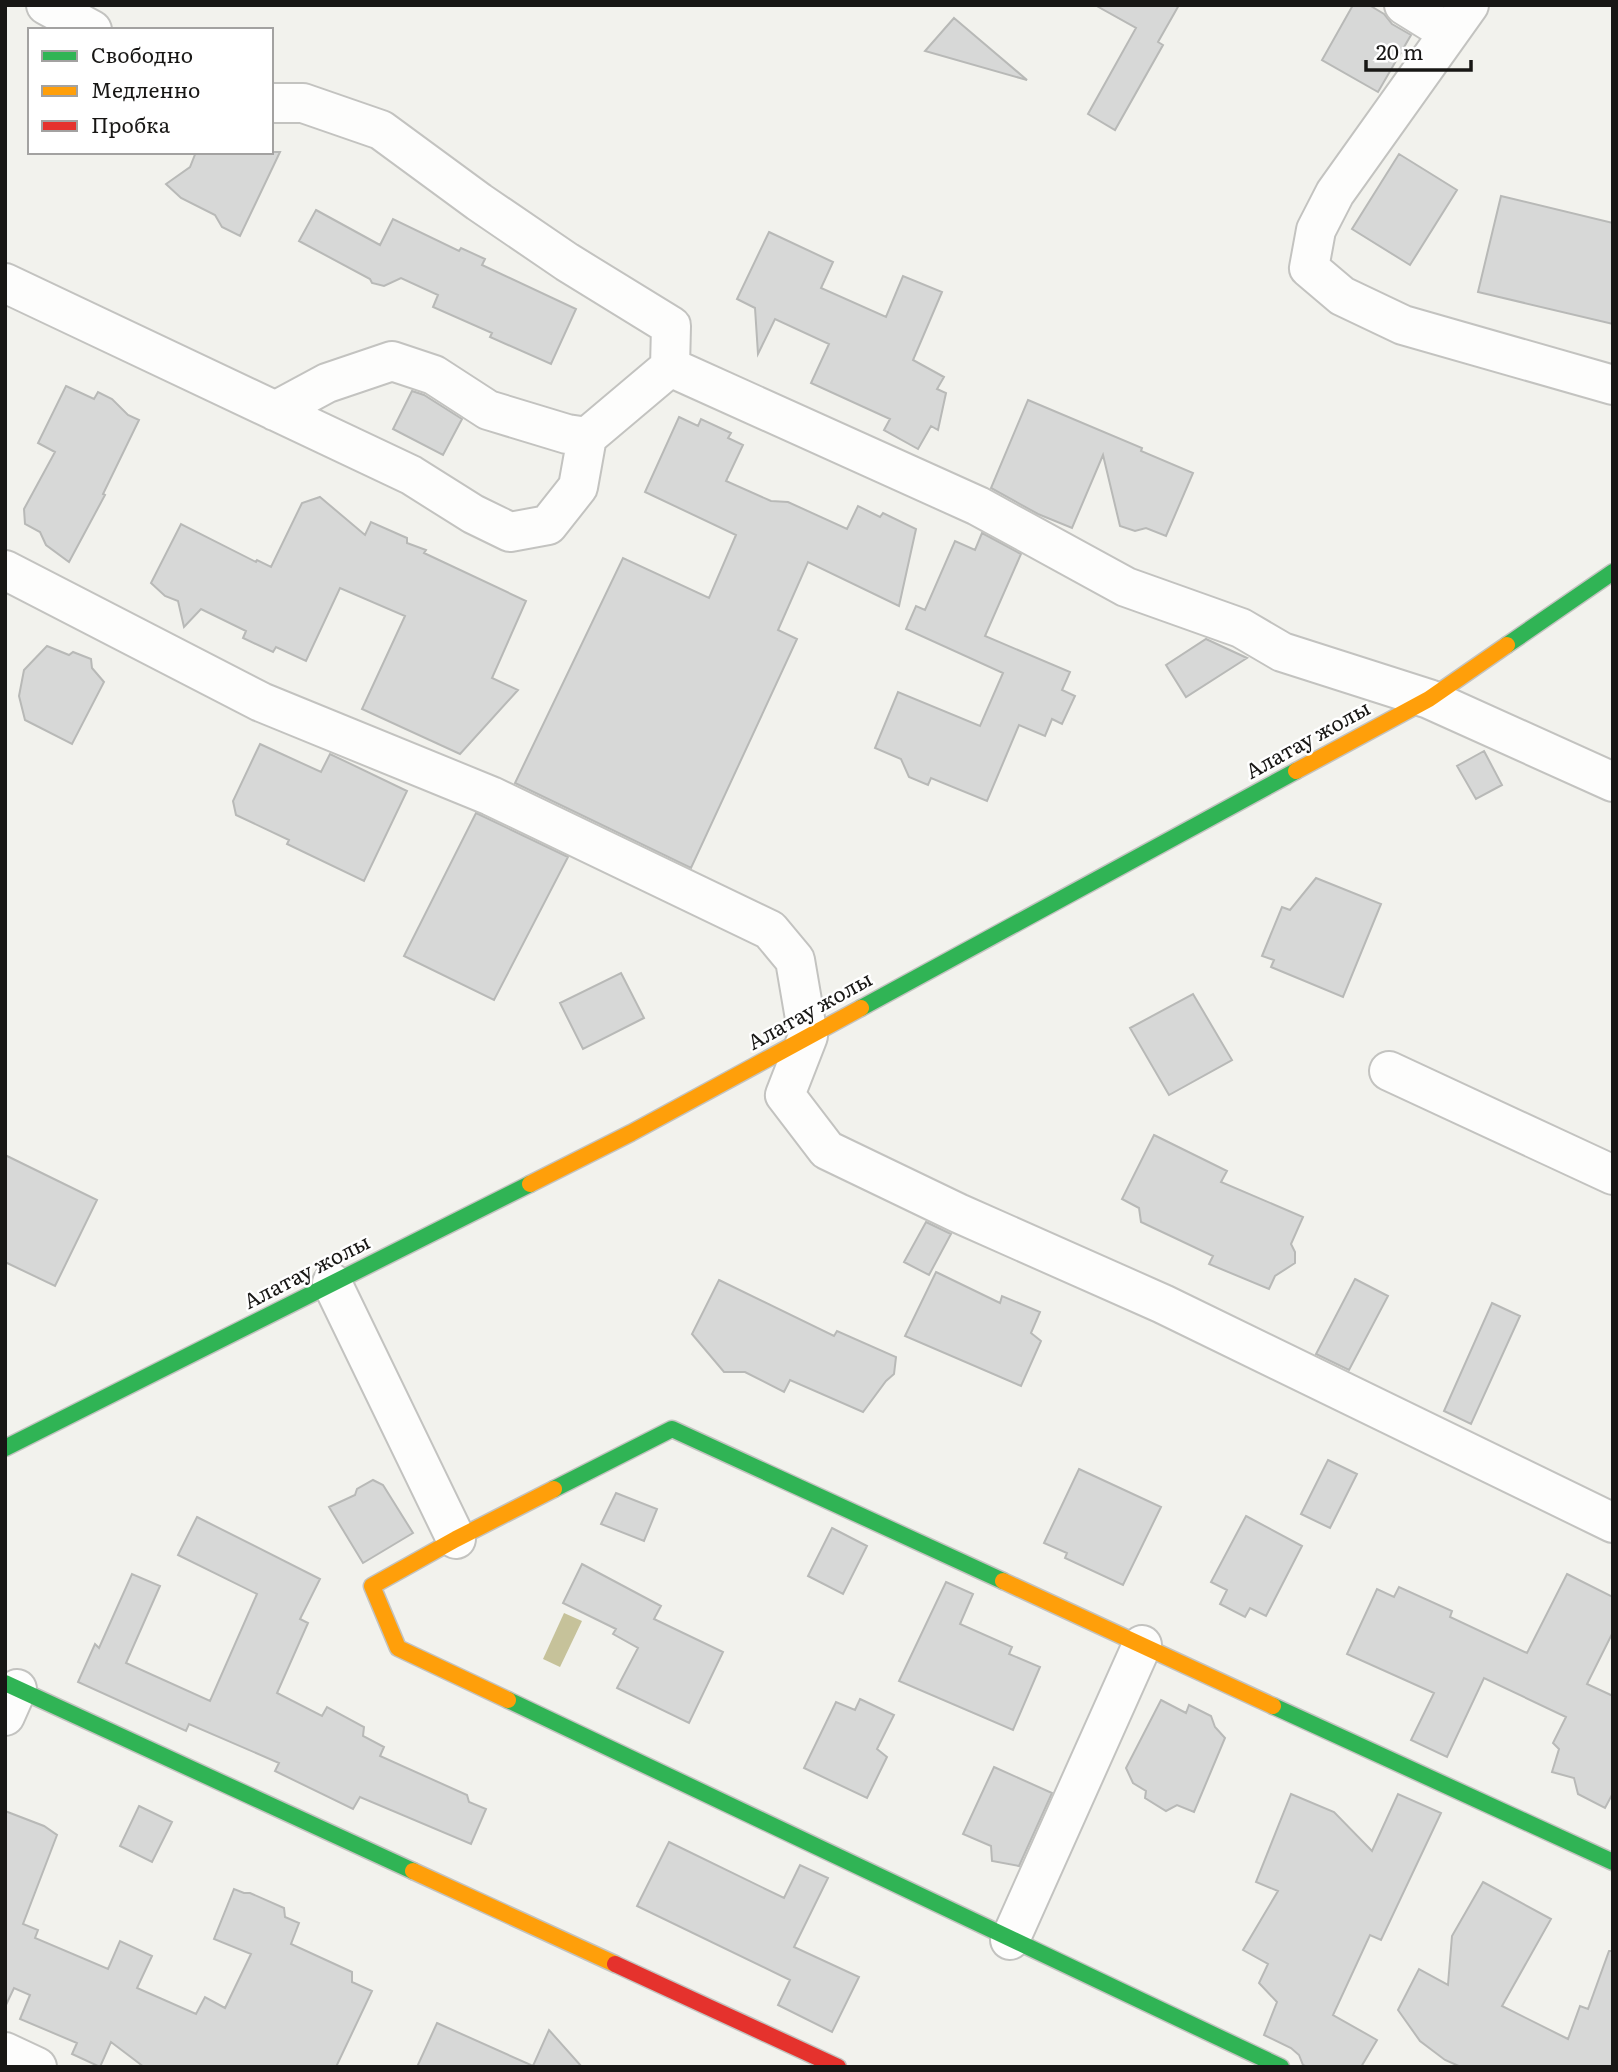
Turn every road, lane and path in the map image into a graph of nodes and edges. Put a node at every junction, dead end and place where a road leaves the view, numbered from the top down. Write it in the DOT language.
graph roads {
  1 [pos="46,5"];
  2 [pos="1404,5"];
  3 [pos="1459,19"];
  4 [pos="88,28"];
  5 [pos="273,103"];
  6 [pos="5,282"];
  7 [pos="670,366"];
  8 [pos="1613,385"];
  9 [pos="275,411"];
  10 [pos="587,437"];
  11 [pos="5,570"];
  12 [pos="1613,572"];
  13 [pos="1429,699"];
  14 [pos="1613,782"];
  15 [pos="808,1036"];
  16 [pos="1389,1071"];
  17 [pos="1613,1175"];
  18 [pos="332,1283"];
  19 [pos="5,1448"];
  20 [pos="1613,1522"];
  21 [pos="456,1539"];
  22 [pos="1142,1645"];
  23 [pos="9,1696"];
  24 [pos="1613,1862"];
  25 [pos="1010,1940"];
  26 [pos="5,2052"];
  27 [pos="37,2067"];
  28 [pos="838,2067"];
  29 [pos="1281,2067"];
  1 -- 4 [label="street"];
  2 -- 3 [label="street"];
  3 -- 8 [label="street"];
  5 -- 7 [label="street"];
  6 -- 9 [label="street"];
  7 -- 10 [label="street"];
  7 -- 13 [label="street"];
  9 -- 10 [label="street"];
  9 -- 10 [label="street"];
  11 -- 15 [label="street"];
  12 -- 13 [label="street, Алатау жолы"];
  13 -- 14 [label="street"];
  13 -- 15 [label="street, Алатау жолы"];
  15 -- 18 [label="street, Алатау жолы"];
  15 -- 20 [label="street"];
  16 -- 17 [label="street"];
  18 -- 19 [label="street, Алатау жолы"];
  18 -- 21 [label="street"];
  21 -- 22 [label="street"];
  21 -- 25 [label="street"];
  22 -- 24 [label="street"];
  22 -- 25 [label="street"];
  23 -- 28 [label="street"];
  25 -- 29 [label="street"];
  26 -- 27 [label="street"];
}
